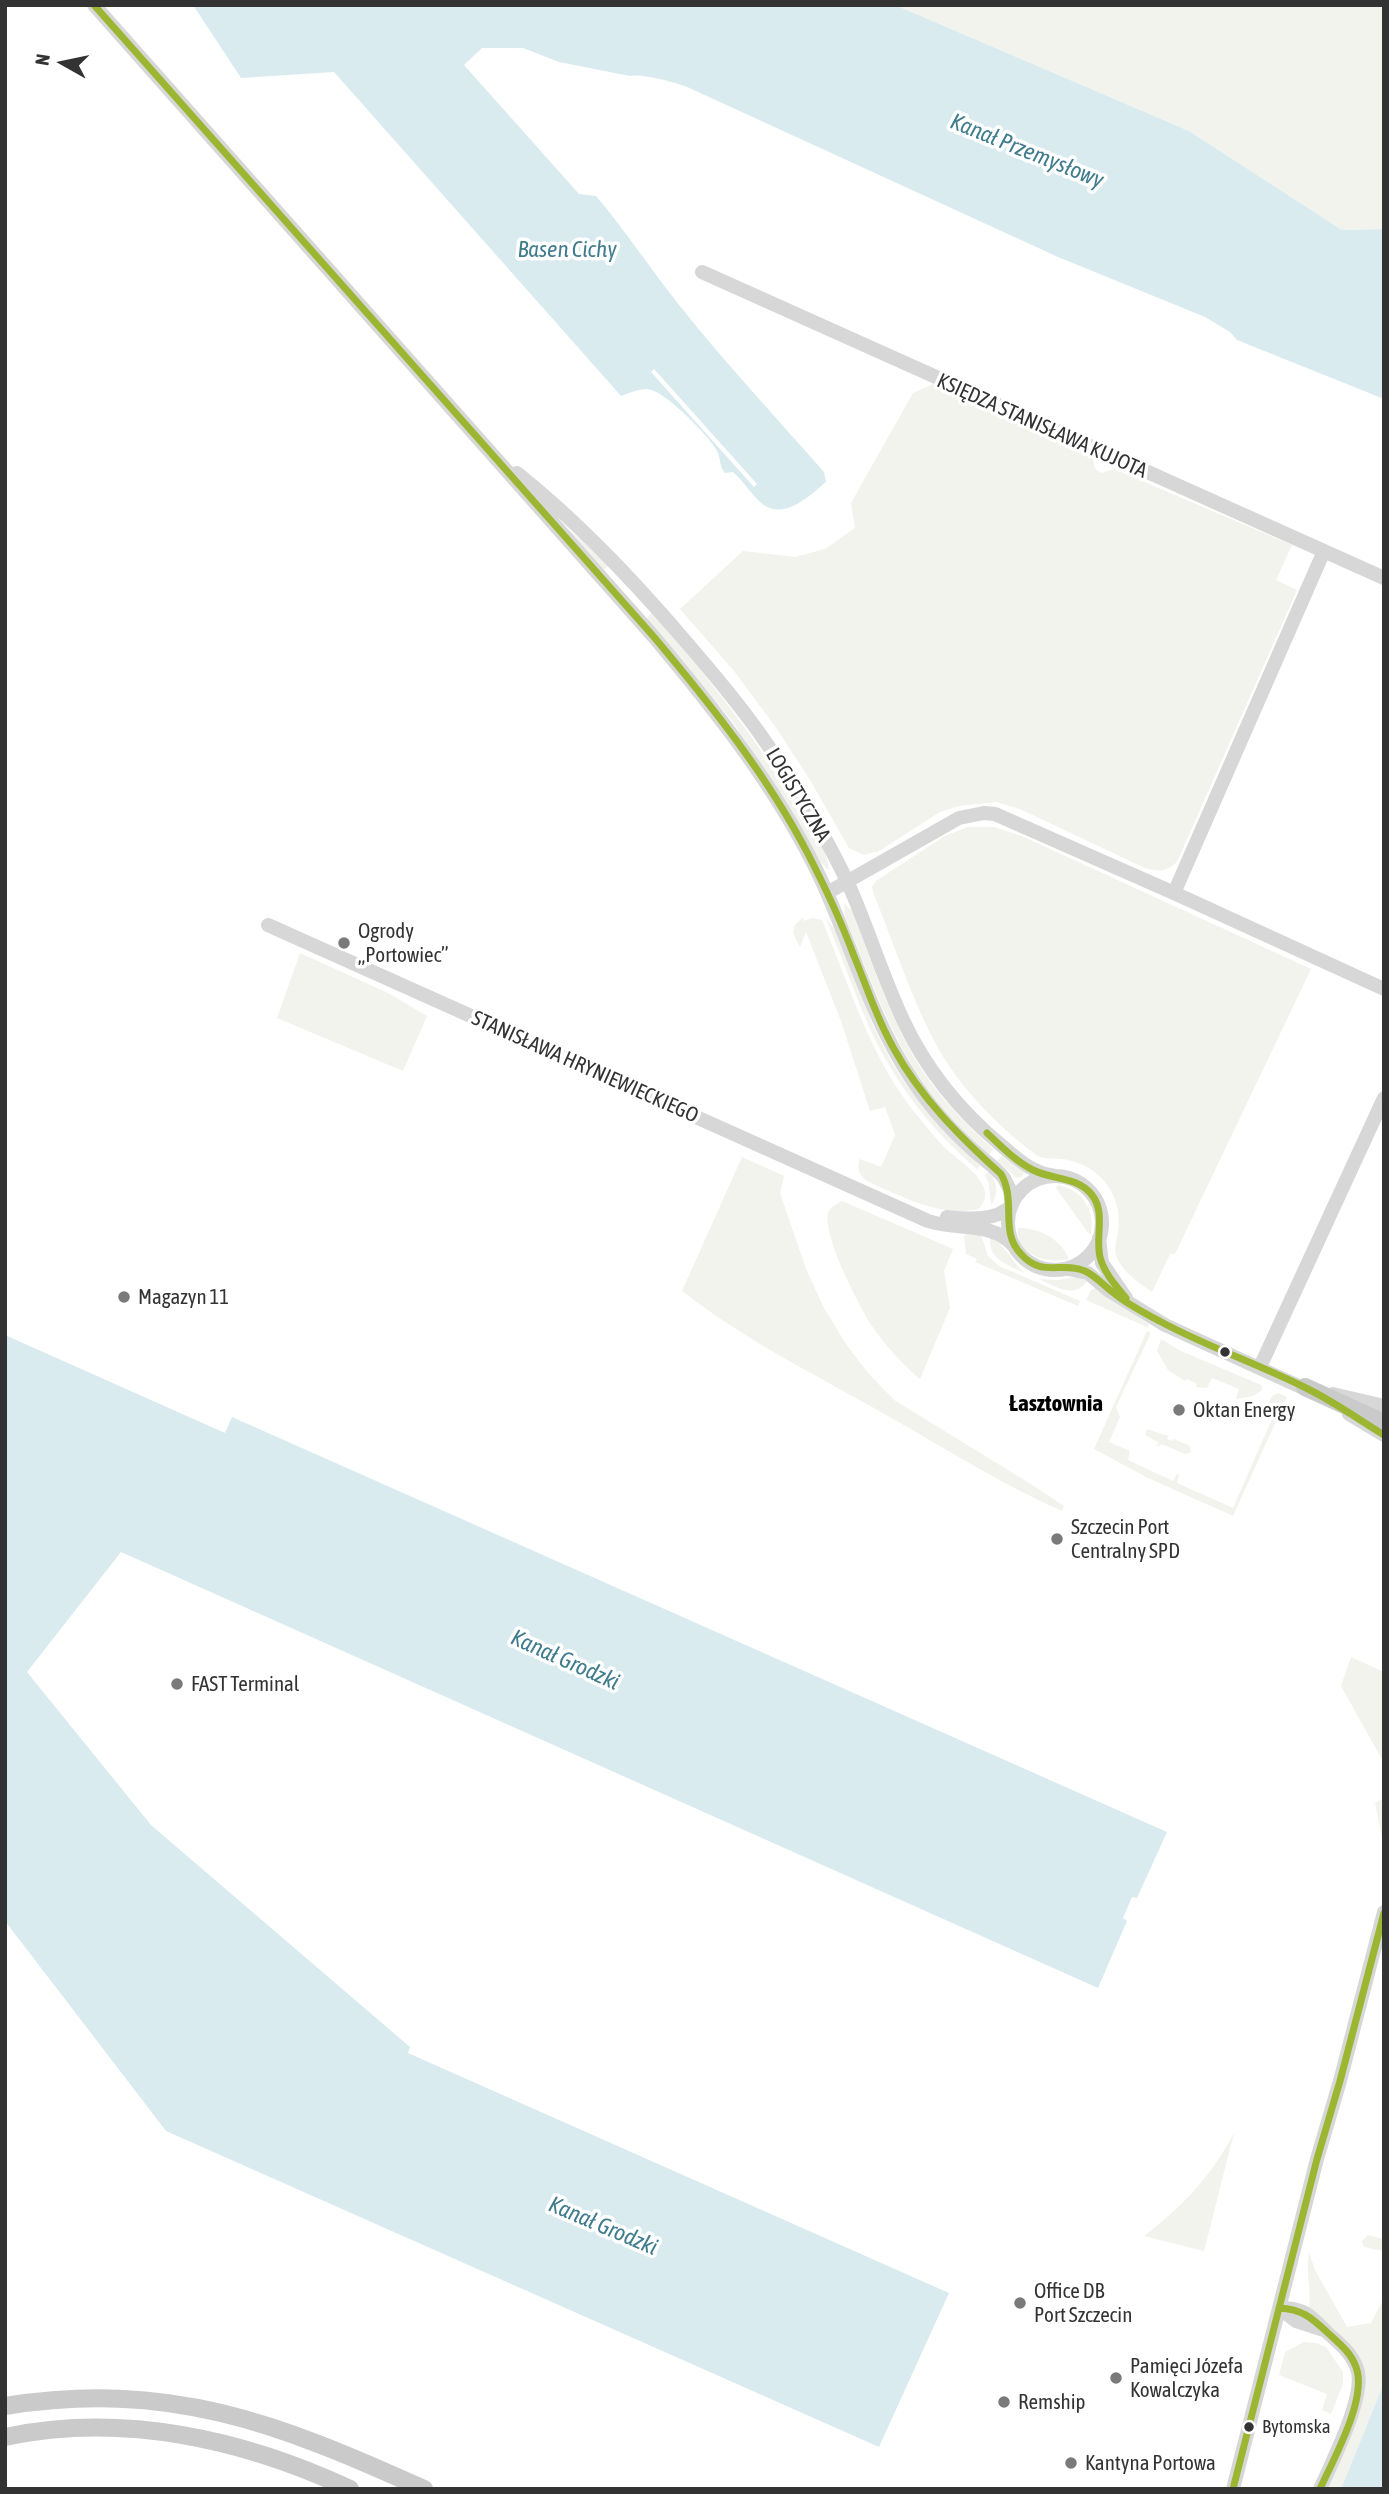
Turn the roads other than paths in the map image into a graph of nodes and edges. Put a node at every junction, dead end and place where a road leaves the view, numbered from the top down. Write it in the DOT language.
graph roads {
  1 [pos="94,5"];
  2 [pos="702,272"];
  3 [pos="484,445"];
  4 [pos="1324,551"];
  5 [pos="1384,578"];
  6 [pos="847,881"];
  7 [pos="1174,892"];
  8 [pos="827,893"];
  9 [pos="268,925"];
  10 [pos="1384,989"];
  11 [pos="1384,1098"];
  12 [pos="1056,1176"];
  13 [pos="1012,1205"];
  14 [pos="902,1208"];
  15 [pos="1099,1238"];
  16 [pos="1013,1245"];
  17 [pos="1068,1269"];
  18 [pos="1137,1308"];
  19 [pos="1260,1367"];
  20 [pos="1305,1387"];
  21 [pos="1384,1406"];
  22 [pos="1384,1423"];
  23 [pos="1384,1435"];
  24 [pos="1384,1912"];
  25 [pos="1279,2308"];
  26 [pos="5,2406"];
  27 [pos="5,2437"];
  28 [pos="350,2489"];
  29 [pos="424,2489"];
  30 [pos="1233,2489"];
  31 [pos="1320,2489"];
  1 -- 3 [label="street, LOGISTYCZNA"];
  2 -- 4 [label="street, KSIĘDZA STANISŁAWA KUJOTA"];
  3 -- 6 [label="street, LOGISTYCZNA"];
  3 -- 8 [label="street, LOGISTYCZNA"];
  4 -- 5 [label="street, KSIĘDZA STANISŁAWA KUJOTA"];
  4 -- 7 [label="street"];
  6 -- 7 [label="street"];
  6 -- 8 [label="street"];
  6 -- 12 [label="street, LOGISTYCZNA"];
  7 -- 10 [label="street"];
  8 -- 13 [label="street, LOGISTYCZNA"];
  9 -- 14 [label="street, STANISŁAWA HRYNIEWIECKIEGO"];
  11 -- 19 [label="street"];
  12 -- 13 [label="street"];
  12 -- 15 [label="street"];
  13 -- 14 [label="street, STANISŁAWA HRYNIEWIECKIEGO"];
  13 -- 16 [label="street"];
  14 -- 16 [label="street, STANISŁAWA HRYNIEWIECKIEGO"];
  15 -- 17 [label="street"];
  15 -- 18 [label="street"];
  16 -- 17 [label="street"];
  17 -- 18 [label="street"];
  18 -- 19 [label="street"];
  19 -- 20 [label="street"];
  20 -- 21 [label="street"];
  20 -- 22 [label="main road"];
  20 -- 23 [label="street"];
  24 -- 25 [label="street"];
  25 -- 30 [label="street"];
  25 -- 31 [label="street"];
  26 -- 29 [label="main road"];
  27 -- 28 [label="main road"];
}
